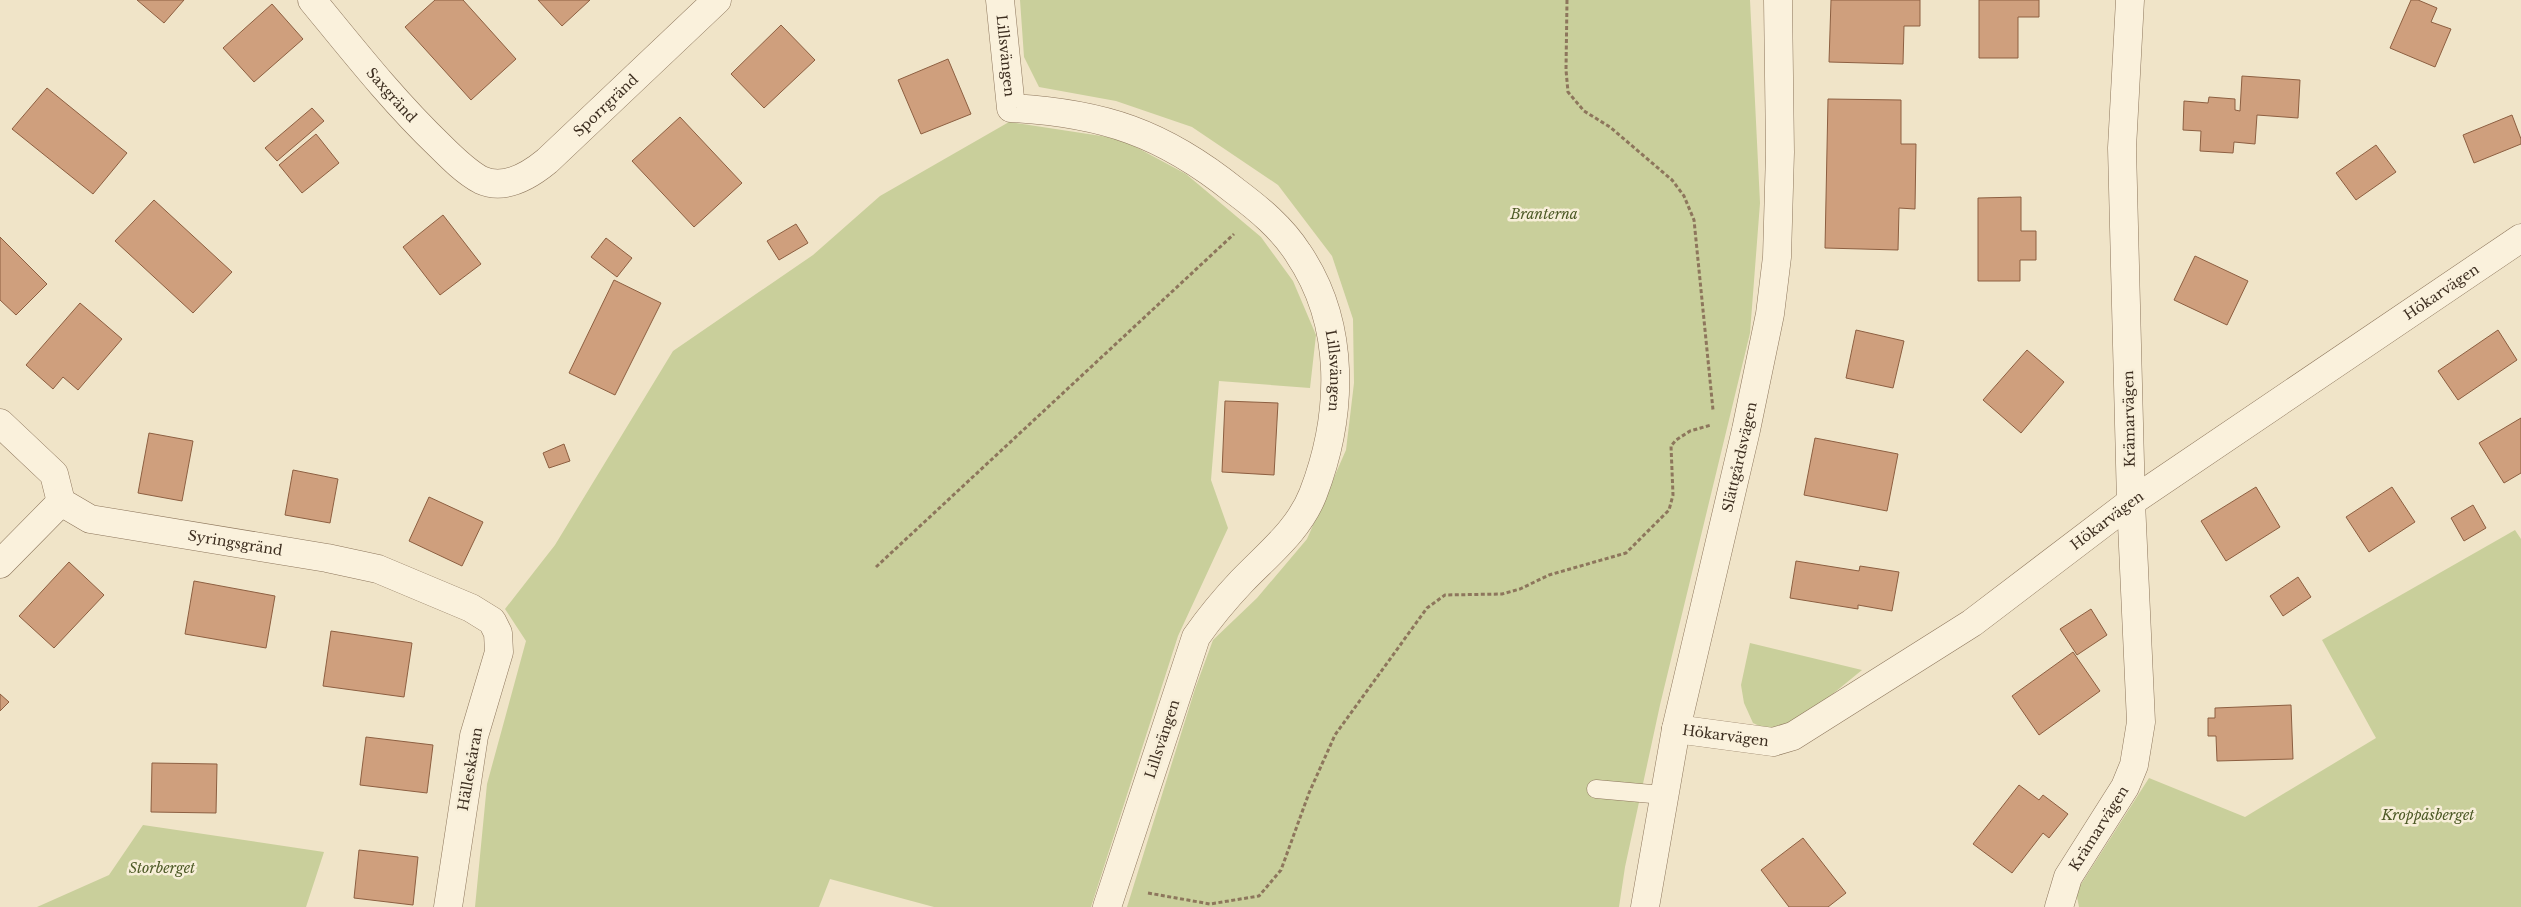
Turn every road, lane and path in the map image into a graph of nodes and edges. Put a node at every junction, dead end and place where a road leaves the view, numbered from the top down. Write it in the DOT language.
graph roads {
  1 [pos="312,0"];
  2 [pos="717,0"];
  3 [pos="1000,0"];
  4 [pos="1567,0"];
  5 [pos="1778,0"];
  6 [pos="2130,0"];
  7 [pos="482,180"];
  8 [pos="1260,210"];
  9 [pos="2521,238"];
  10 [pos="1713,414"];
  11 [pos="0,423"];
  12 [pos="1714,424"];
  13 [pos="61,502"];
  14 [pos="2131,502"];
  15 [pos="0,564"];
  16 [pos="876,567"];
  17 [pos="498,633"];
  18 [pos="1676,729"];
  19 [pos="1596,789"];
  20 [pos="1663,795"];
  21 [pos="1168,898"];
  22 [pos="448,907"];
  23 [pos="1107,907"];
  24 [pos="1645,907"];
  25 [pos="2059,907"];
  1 -- 7 [label="street, Saxgränd"];
  2 -- 7 [label="street, Sporrgränd"];
  3 -- 8 [label="street, Lillsvängen"];
  4 -- 10 [label="path"];
  5 -- 18 [label="street, Slättgårdsvägen"];
  6 -- 14 [label="street, Krämarvägen"];
  8 -- 16 [label="path"];
  8 -- 23 [label="street, Lillsvängen"];
  9 -- 14 [label="street, Hökarvägen"];
  11 -- 13 [label="street"];
  12 -- 21 [label="path"];
  13 -- 15 [label="street"];
  13 -- 17 [label="street, Syringsgränd"];
  14 -- 18 [label="street, Hökarvägen"];
  14 -- 25 [label="street, Krämarvägen"];
  17 -- 22 [label="street, Hälleskåran"];
  18 -- 20 [label="street, Slättgårdsvägen"];
  19 -- 20 [label="lane"];
  20 -- 24 [label="street, Slättgårdsvägen"];
}
